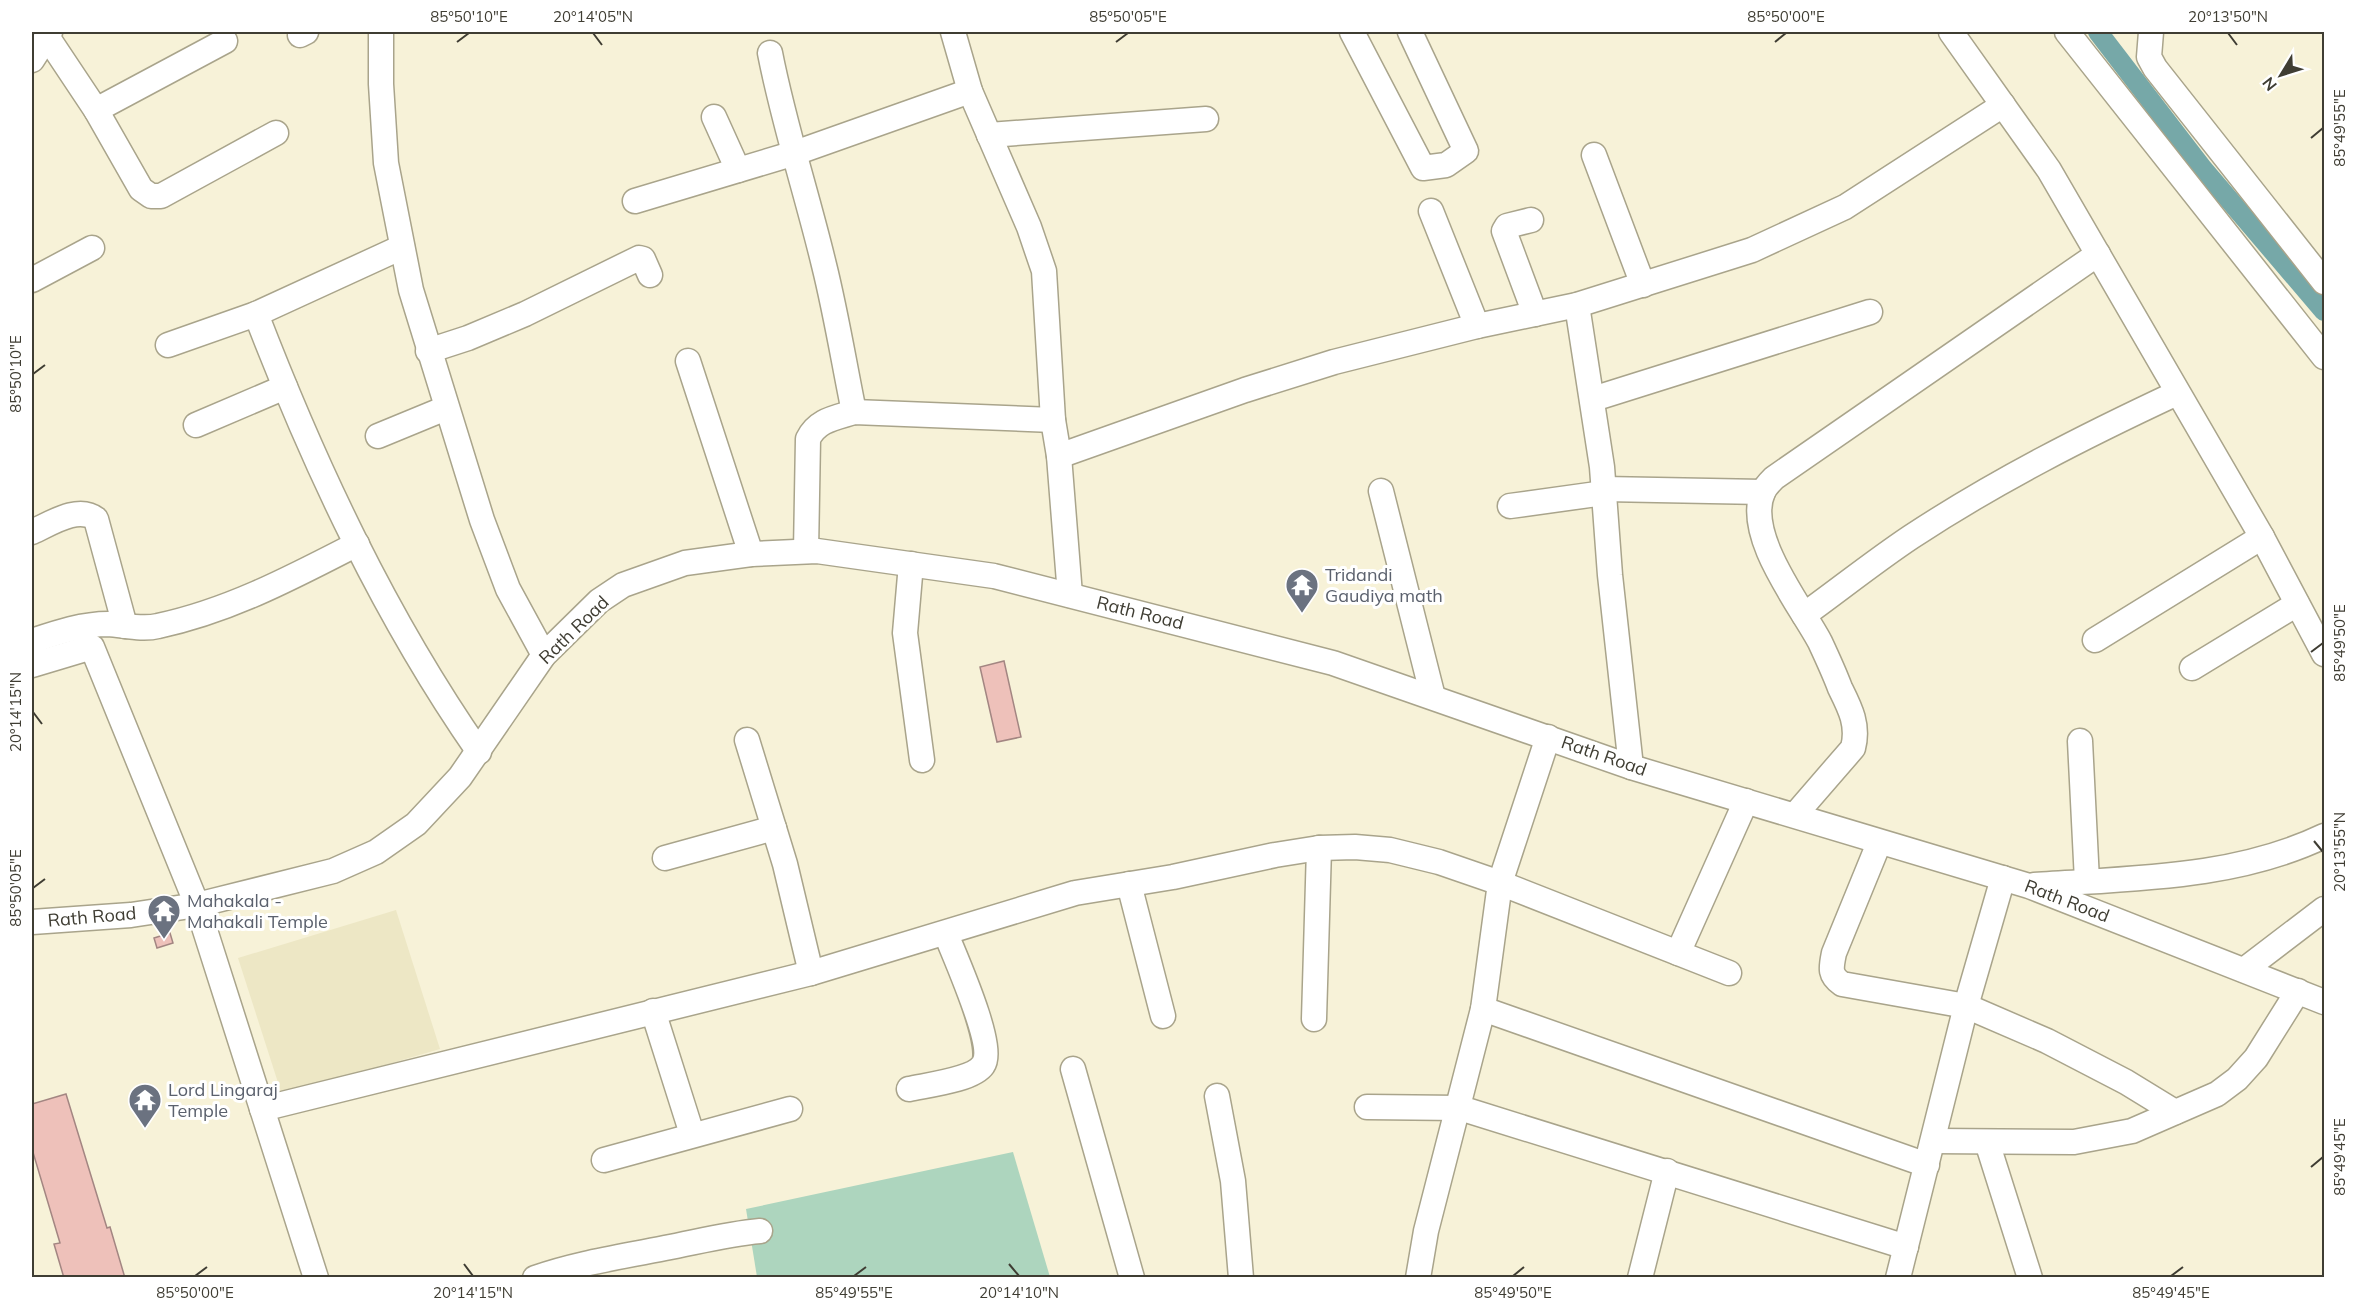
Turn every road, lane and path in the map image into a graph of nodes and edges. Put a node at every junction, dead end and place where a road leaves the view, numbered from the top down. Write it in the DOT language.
graph roads {
  1 [pos="381,32"];
  2 [pos="954,32"];
  3 [pos="1353,32"];
  4 [pos="1410,32"];
  5 [pos="1951,32"];
  6 [pos="2067,32"];
  7 [pos="2151,32"];
  8 [pos="49,35"];
  9 [pos="225,41"];
  10 [pos="770,53"];
  11 [pos="32,60"];
  12 [pos="970,91"];
  13 [pos="2003,105"];
  14 [pos="96,110"];
  15 [pos="714,117"];
  16 [pos="1206,119"];
  17 [pos="276,133"];
  18 [pos="989,135"];
  19 [pos="795,153"];
  20 [pos="1594,155"];
  21 [pos="738,170"];
  22 [pos="635,201"];
  23 [pos="1431,211"];
  24 [pos="1531,220"];
  25 [pos="402,247"];
  26 [pos="92,248"];
  27 [pos="2098,254"];
  28 [pos="650,275"];
  29 [pos="32,280"];
  30 [pos="2325,282"];
  31 [pos="1643,285"];
  32 [pos="1577,305"];
  33 [pos="1870,312"];
  34 [pos="256,314"];
  35 [pos="1535,314"];
  36 [pos="1477,326"];
  37 [pos="168,345"];
  38 [pos="428,351"];
  39 [pos="2325,357"];
  40 [pos="688,361"];
  41 [pos="285,387"];
  42 [pos="2176,393"];
  43 [pos="1593,399"];
  44 [pos="446,408"];
  45 [pos="854,412"];
  46 [pos="1053,420"];
  47 [pos="196,425"];
  48 [pos="378,436"];
  49 [pos="1059,456"];
  50 [pos="1381,490"];
  51 [pos="1604,491"];
  52 [pos="1763,492"];
  53 [pos="1510,506"];
  54 [pos="32,532"];
  55 [pos="2262,537"];
  56 [pos="357,544"];
  57 [pos="806,551"];
  58 [pos="751,554"];
  59 [pos="911,564"];
  60 [pos="1070,595"];
  61 [pos="2297,604"];
  62 [pos="1804,615"];
  63 [pos="125,626"];
  64 [pos="32,640"];
  65 [pos="2095,640"];
  66 [pos="2325,654"];
  67 [pos="544,655"];
  68 [pos="32,664"];
  69 [pos="2192,668"];
  70 [pos="1433,697"];
  71 [pos="1548,737"];
  72 [pos="747,740"];
  73 [pos="2080,741"];
  74 [pos="479,752"];
  75 [pos="922,760"];
  76 [pos="1631,767"];
  77 [pos="1746,801"];
  78 [pos="1795,815"];
  79 [pos="774,828"];
  80 [pos="2325,836"];
  81 [pos="1879,843"];
  82 [pos="1319,848"];
  83 [pos="665,858"];
  84 [pos="2003,878"];
  85 [pos="2087,881"];
  86 [pos="1500,883"];
  87 [pos="1129,884"];
  88 [pos="2029,886"];
  89 [pos="197,905"];
  90 [pos="2325,909"];
  91 [pos="32,922"];
  92 [pos="946,934"];
  93 [pos="1678,953"];
  94 [pos="2244,970"];
  95 [pos="1729,973"];
  96 [pos="811,974"];
  97 [pos="2298,992"];
  98 [pos="2325,1002"];
  99 [pos="1966,1006"];
  100 [pos="1483,1009"];
  101 [pos="653,1011"];
  102 [pos="1163,1016"];
  103 [pos="1314,1019"];
  104 [pos="1073,1069"];
  105 [pos="909,1089"];
  106 [pos="1217,1096"];
  107 [pos="1366,1107"];
  108 [pos="1460,1108"];
  109 [pos="262,1109"];
  110 [pos="790,1109"];
  111 [pos="2175,1112"];
  112 [pos="692,1134"];
  113 [pos="1934,1141"];
  114 [pos="1987,1142"];
  115 [pos="604,1160"];
  116 [pos="1927,1165"];
  117 [pos="1667,1171"];
  118 [pos="760,1231"];
  119 [pos="1906,1247"];
  120 [pos="316,1278"];
  121 [pos="535,1278"];
  122 [pos="1132,1278"];
  123 [pos="1241,1278"];
  124 [pos="1418,1278"];
  125 [pos="1640,1278"];
  126 [pos="1898,1278"];
  127 [pos="2030,1278"];
  1 -- 25 [label="street"];
  2 -- 12 [label="street"];
  3 -- 4 [label="street"];
  5 -- 13 [label="street"];
  6 -- 39 [label="street"];
  7 -- 30 [label="street"];
  8 -- 11 [label="street"];
  8 -- 14 [label="street"];
  9 -- 14 [label="street"];
  10 -- 19 [label="street"];
  12 -- 18 [label="street"];
  12 -- 19 [label="street"];
  13 -- 27 [label="street"];
  13 -- 31 [label="street"];
  14 -- 17 [label="street"];
  15 -- 21 [label="street"];
  16 -- 18 [label="street"];
  18 -- 46 [label="street"];
  19 -- 21 [label="street"];
  19 -- 45 [label="street"];
  20 -- 31 [label="street"];
  21 -- 22 [label="street"];
  23 -- 36 [label="street"];
  24 -- 35 [label="street"];
  25 -- 34 [label="street"];
  25 -- 38 [label="street"];
  26 -- 29 [label="street"];
  27 -- 42 [label="street"];
  27 -- 52 [label="street"];
  28 -- 38 [label="street"];
  31 -- 32 [label="street"];
  32 -- 35 [label="street"];
  32 -- 43 [label="street"];
  33 -- 43 [label="street"];
  34 -- 37 [label="street"];
  34 -- 41 [label="street"];
  35 -- 36 [label="street"];
  36 -- 49 [label="street"];
  38 -- 44 [label="street"];
  40 -- 58 [label="street"];
  41 -- 47 [label="street"];
  41 -- 56 [label="street"];
  42 -- 55 [label="street"];
  42 -- 62 [label="street"];
  43 -- 51 [label="street"];
  44 -- 48 [label="street"];
  44 -- 67 [label="street"];
  45 -- 46 [label="street"];
  45 -- 57 [label="street"];
  46 -- 49 [label="street"];
  49 -- 60 [label="street"];
  50 -- 70 [label="street"];
  51 -- 52 [label="street"];
  51 -- 53 [label="street"];
  51 -- 76 [label="street"];
  52 -- 62 [label="street"];
  54 -- 63 [label="street"];
  55 -- 61 [label="street"];
  55 -- 65 [label="street"];
  56 -- 63 [label="street"];
  56 -- 74 [label="street"];
  57 -- 58 [label="street, Rath Road"];
  57 -- 59 [label="street, Rath Road"];
  58 -- 67 [label="street, Rath Road"];
  59 -- 60 [label="street, Rath Road"];
  59 -- 75 [label="street"];
  60 -- 70 [label="street, Rath Road"];
  61 -- 66 [label="street"];
  61 -- 69 [label="street"];
  62 -- 78 [label="street"];
  63 -- 64 [label="street"];
  67 -- 74 [label="street, Rath Road"];
  68 -- 89 [label="street"];
  70 -- 71 [label="street, Rath Road"];
  71 -- 76 [label="street, Rath Road"];
  71 -- 86 [label="street"];
  72 -- 79 [label="street"];
  73 -- 85 [label="street"];
  74 -- 89 [label="street, Rath Road"];
  76 -- 77 [label="street, Rath Road"];
  77 -- 78 [label="street, Rath Road"];
  77 -- 93 [label="street"];
  78 -- 81 [label="street, Rath Road"];
  79 -- 83 [label="street"];
  79 -- 96 [label="street"];
  80 -- 85 [label="street"];
  81 -- 84 [label="street, Rath Road"];
  81 -- 99 [label="street"];
  82 -- 86 [label="street"];
  82 -- 87 [label="street"];
  82 -- 103 [label="street"];
  84 -- 88 [label="street, Rath Road"];
  84 -- 99 [label="street"];
  85 -- 88 [label="street"];
  86 -- 93 [label="street"];
  86 -- 100 [label="street"];
  87 -- 92 [label="street"];
  87 -- 102 [label="street"];
  88 -- 94 [label="street, Rath Road"];
  89 -- 91 [label="street, Rath Road"];
  89 -- 109 [label="street"];
  90 -- 94 [label="street"];
  92 -- 96 [label="street"];
  92 -- 105 [label="street"];
  93 -- 95 [label="street"];
  94 -- 97 [label="street, Rath Road"];
  96 -- 101 [label="street"];
  97 -- 98 [label="street, Rath Road"];
  97 -- 111 [label="street"];
  99 -- 111 [label="street"];
  99 -- 113 [label="street"];
  100 -- 108 [label="street"];
  100 -- 116 [label="street"];
  101 -- 109 [label="street"];
  101 -- 112 [label="street"];
  104 -- 122 [label="street"];
  106 -- 123 [label="street"];
  107 -- 108 [label="street"];
  108 -- 117 [label="street"];
  108 -- 124 [label="street"];
  109 -- 120 [label="street"];
  110 -- 112 [label="street"];
  111 -- 114 [label="street"];
  112 -- 115 [label="street"];
  113 -- 114 [label="street"];
  113 -- 116 [label="street"];
  114 -- 127 [label="street"];
  116 -- 119 [label="street"];
  117 -- 119 [label="street"];
  117 -- 125 [label="street"];
  118 -- 121 [label="street"];
  119 -- 126 [label="street"];
}
